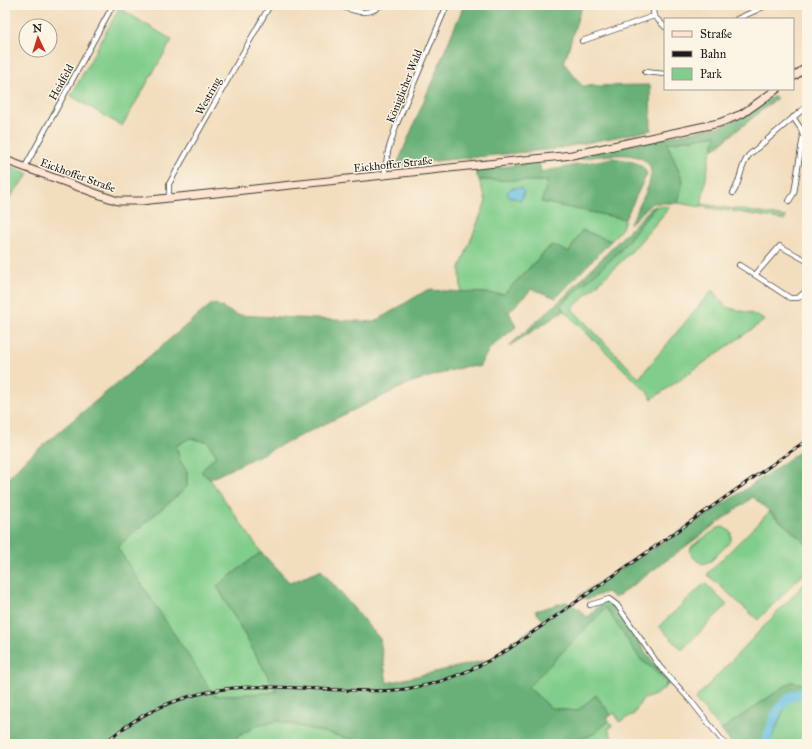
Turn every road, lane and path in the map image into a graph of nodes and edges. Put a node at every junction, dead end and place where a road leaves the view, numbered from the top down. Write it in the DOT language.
graph roads {
  1 [pos="114,5"];
  2 [pos="270,5"];
  3 [pos="337,5"];
  4 [pos="381,5"];
  5 [pos="447,5"];
  6 [pos="652,5"];
  7 [pos="768,5"];
  8 [pos="654,16"];
  9 [pos="738,18"];
  10 [pos="664,26"];
  11 [pos="582,41"];
  12 [pos="807,67"];
  13 [pos="645,72"];
  14 [pos="664,74"];
  15 [pos="794,76"];
  16 [pos="776,90"];
  17 [pos="807,106"];
  18 [pos="793,117"];
  19 [pos="5,160"];
  20 [pos="25,167"];
  21 [pos="384,176"];
  22 [pos="733,193"];
  23 [pos="169,198"];
  24 [pos="789,202"];
  25 [pos="806,258"];
  26 [pos="739,265"];
  27 [pos="755,275"];
  28 [pos="807,290"];
  29 [pos="590,605"];
  30 [pos="725,744"];
  1 -- 20 [label="street, Heidfeld"];
  2 -- 23 [label="street, Westring"];
  3 -- 4 [label="street"];
  5 -- 21 [label="street, Königlicher Wald"];
  6 -- 8 [label="street"];
  7 -- 9 [label="street"];
  8 -- 10 [label="street"];
  8 -- 11 [label="street"];
  12 -- 15 [label="main road"];
  13 -- 14 [label="street"];
  16 -- 21 [label="main road, Eickhoffer Straße"];
  17 -- 18 [label="street"];
  18 -- 22 [label="street"];
  18 -- 24 [label="street"];
  19 -- 20 [label="main road, Eickhoffer Straße"];
  20 -- 23 [label="main road, Eickhoffer Straße"];
  21 -- 23 [label="main road, Eickhoffer Straße"];
  25 -- 27 [label="street"];
  26 -- 27 [label="street"];
  27 -- 28 [label="street"];
  29 -- 30 [label="street"];
}
